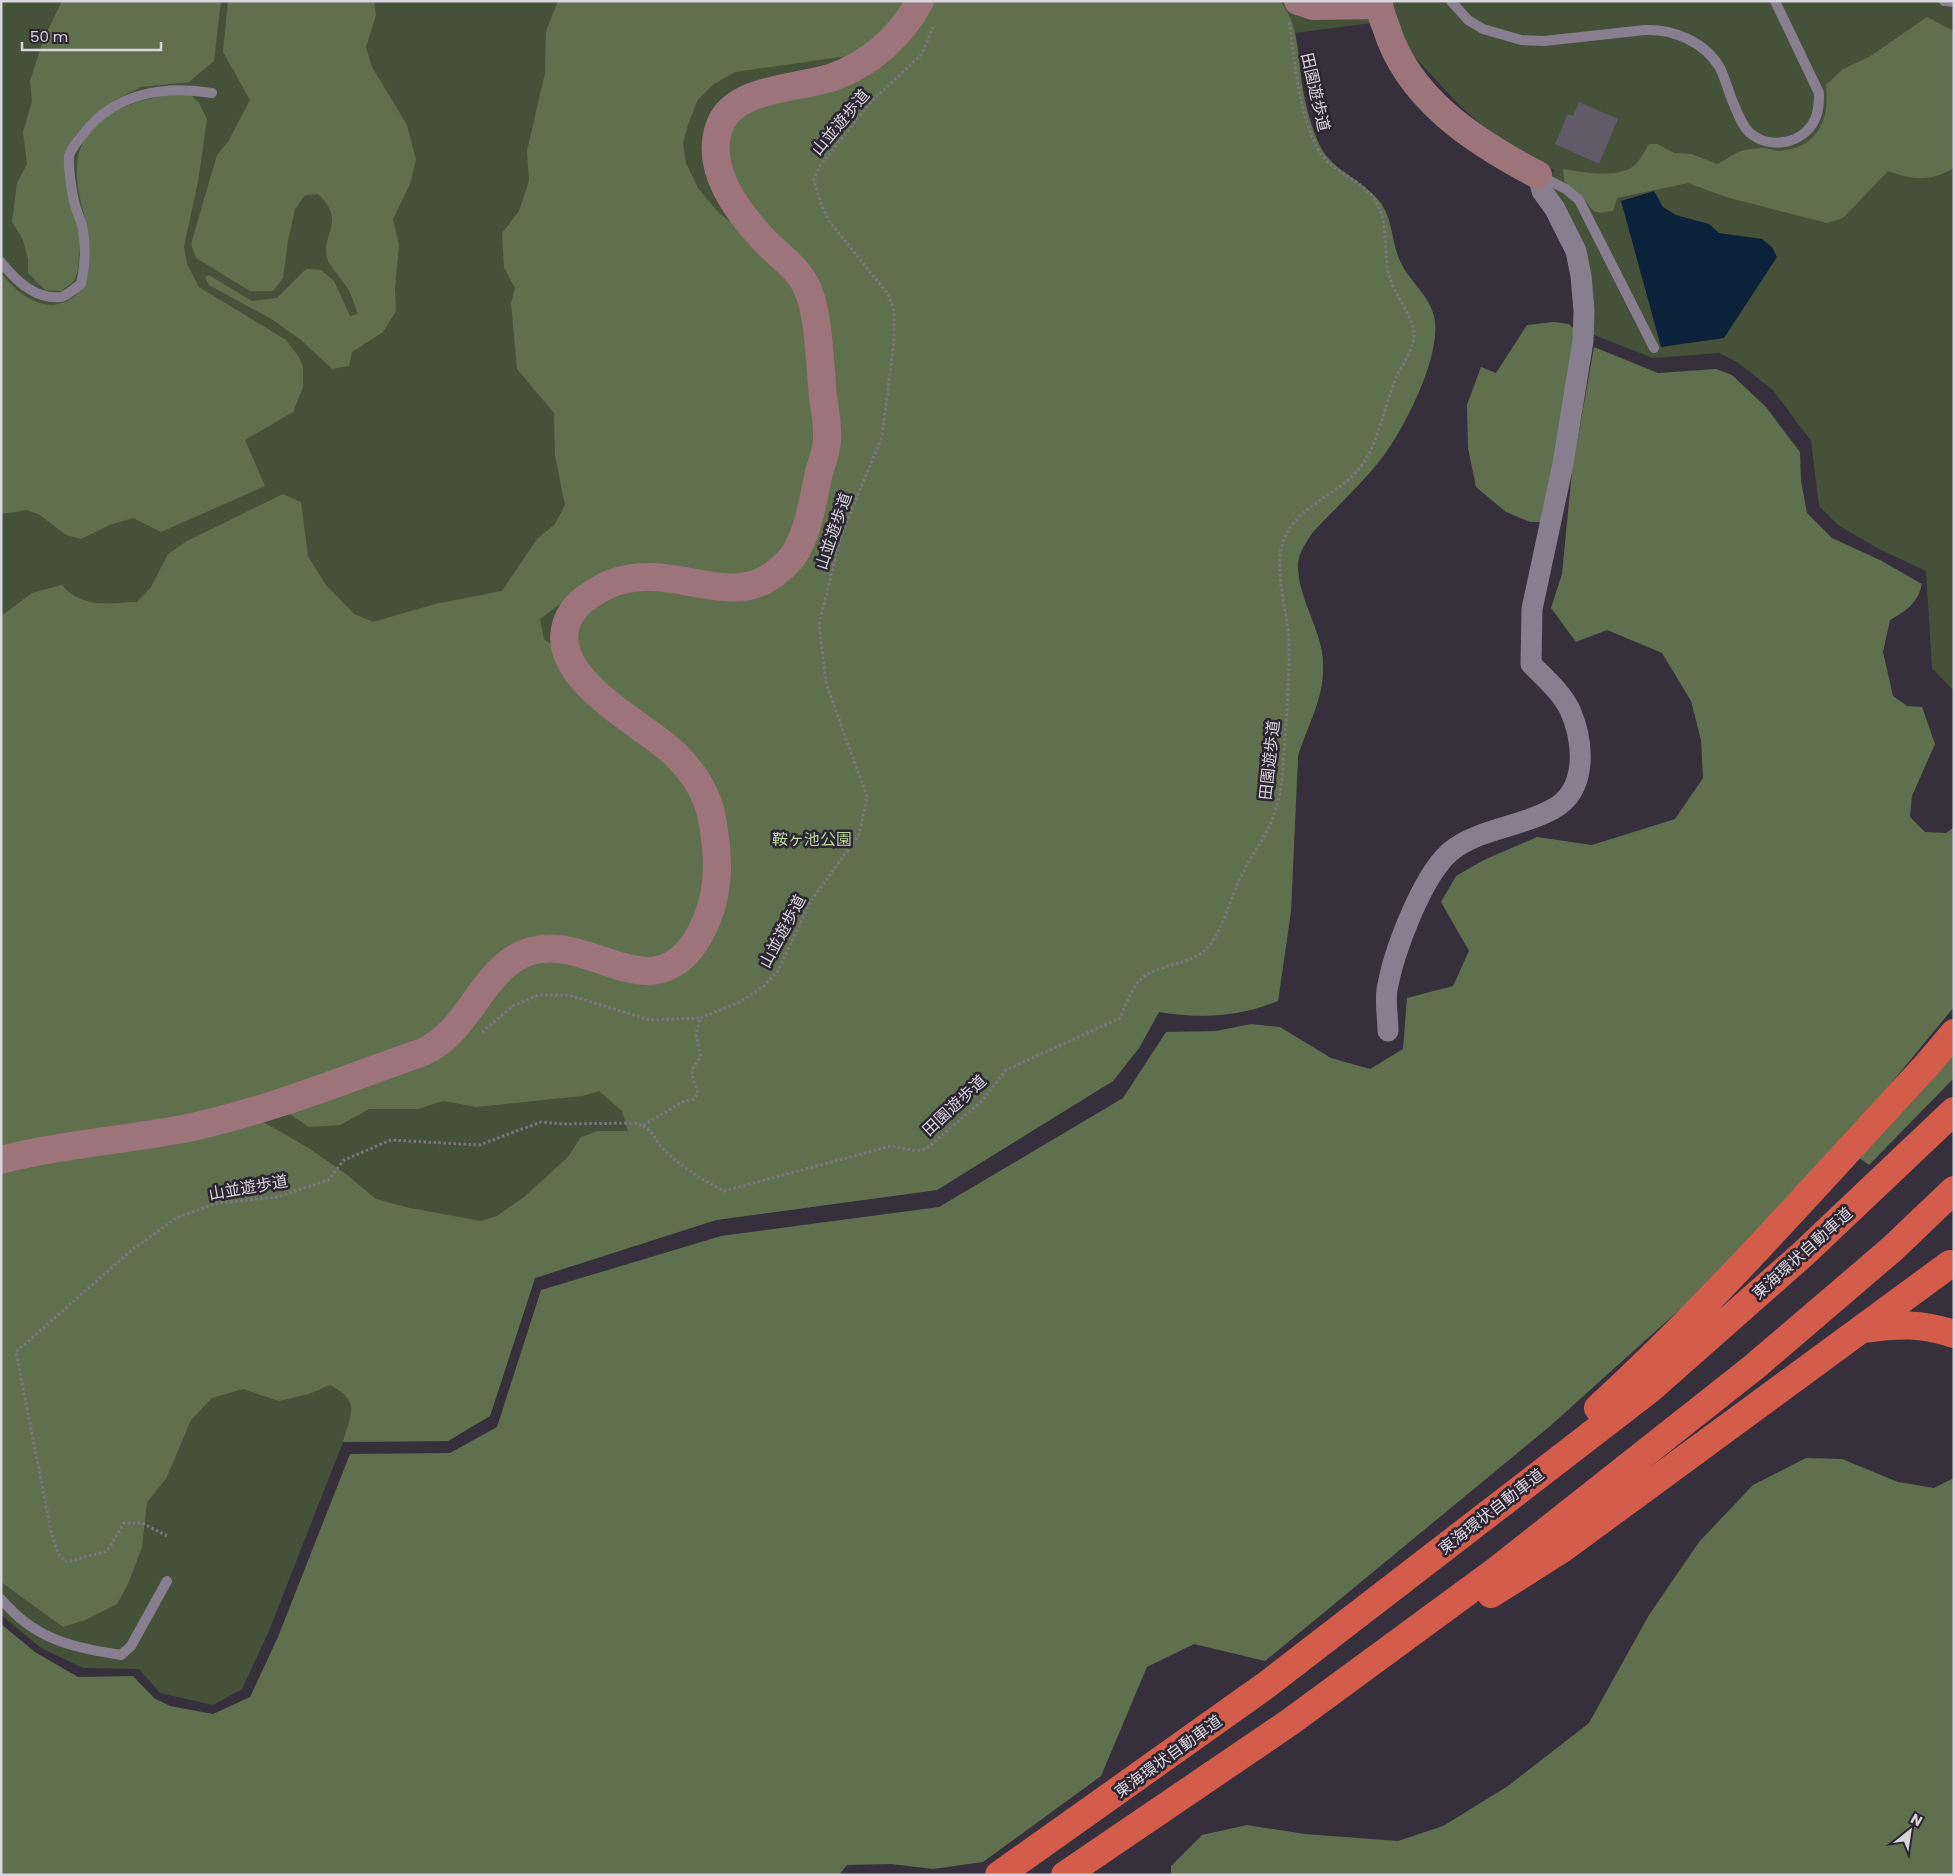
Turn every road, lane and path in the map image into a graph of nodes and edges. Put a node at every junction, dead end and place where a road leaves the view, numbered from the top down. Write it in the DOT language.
graph roads {
  1 [pos="1451,1"];
  2 [pos="1775,1"];
  3 [pos="1944,1"];
  4 [pos="1954,2"];
  5 [pos="1379,3"];
  6 [pos="1293,9"];
  7 [pos="928,11"];
  8 [pos="212,94"];
  9 [pos="1538,175"];
  10 [pos="1,262"];
  11 [pos="1654,348"];
  12 [pos="700,1018"];
  13 [pos="1388,1031"];
  14 [pos="480,1033"];
  15 [pos="1954,1033"];
  16 [pos="1954,1111"];
  17 [pos="642,1126"];
  18 [pos="1,1160"];
  19 [pos="1954,1190"];
  20 [pos="1950,1264"];
  21 [pos="1863,1330"];
  22 [pos="1954,1334"];
  23 [pos="1465,1531"];
  24 [pos="167,1536"];
  25 [pos="167,1581"];
  26 [pos="1,1599"];
  27 [pos="1290,1722"];
  28 [pos="999,1875"];
  29 [pos="1064,1875"];
  1 -- 2 [label="lane"];
  3 -- 4 [label="lane"];
  5 -- 6 [label="street"];
  5 -- 9 [label="street"];
  6 -- 17 [label="path, 田園遊歩道"];
  7 -- 12 [label="path, 山並遊歩道"];
  7 -- 18 [label="street"];
  8 -- 10 [label="lane"];
  9 -- 11 [label="lane"];
  9 -- 13 [label="street"];
  12 -- 14 [label="path"];
  12 -- 17 [label="path"];
  15 -- 23 [label="highway"];
  16 -- 23 [label="highway, 東海環状自動車道"];
  17 -- 24 [label="path, 山並遊歩道"];
  19 -- 27 [label="highway"];
  20 -- 21 [label="highway"];
  21 -- 22 [label="highway"];
  21 -- 27 [label="highway"];
  23 -- 28 [label="highway, 東海環状自動車道"];
  25 -- 26 [label="lane"];
  27 -- 29 [label="highway"];
}
